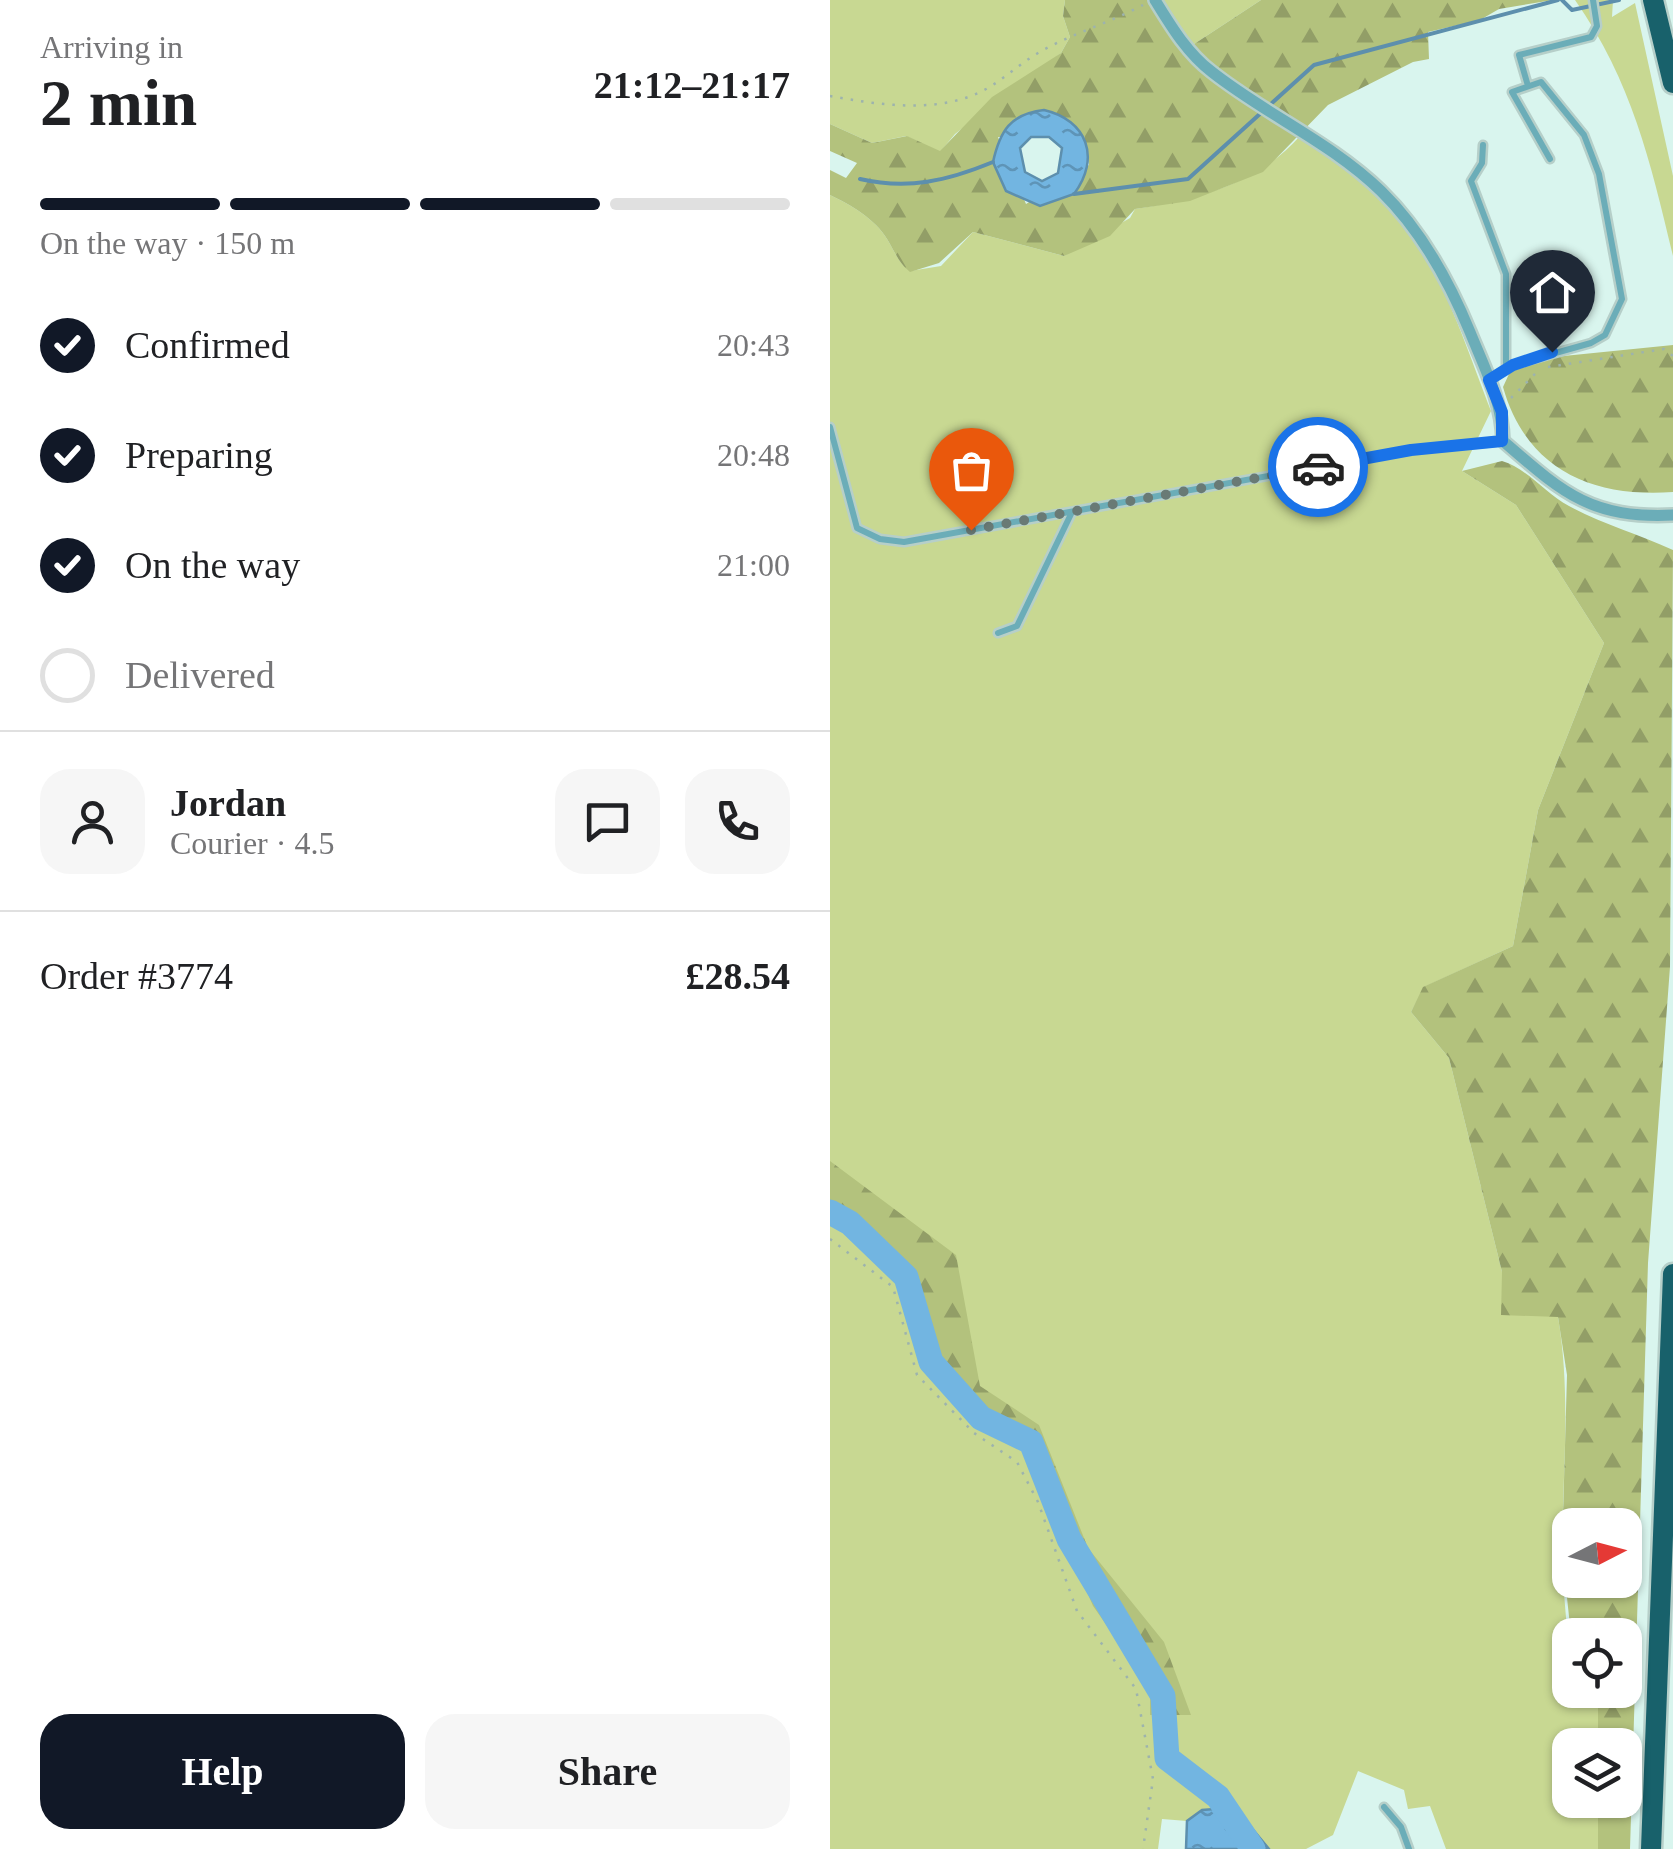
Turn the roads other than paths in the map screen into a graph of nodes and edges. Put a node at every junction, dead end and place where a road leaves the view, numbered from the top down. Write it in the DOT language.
graph roads {
  1 [pos="1154,0"];
  2 [pos="1593,1"];
  3 [pos="1654,2"];
  4 [pos="1673,83"];
  5 [pos="1528,86"];
  6 [pos="1484,145"];
  7 [pos="1550,159"];
  8 [pos="1506,370"];
  9 [pos="1489,380"];
  10 [pos="830,426"];
  11 [pos="1502,441"];
  12 [pos="1073,511"];
  13 [pos="1673,515"];
  14 [pos="998,634"];
  15 [pos="1673,1274"];
  16 [pos="1384,1807"];
  17 [pos="1409,1849"];
  18 [pos="1651,1849"];
  1 -- 9 [label="street"];
  2 -- 5 [label="lane"];
  3 -- 4 [label="highway"];
  5 -- 7 [label="lane"];
  5 -- 8 [label="lane"];
  6 -- 8 [label="lane"];
  8 -- 9 [label="lane"];
  9 -- 11 [label="street"];
  10 -- 12 [label="lane"];
  11 -- 12 [label="lane"];
  11 -- 13 [label="street"];
  12 -- 14 [label="lane"];
  15 -- 18 [label="highway"];
  16 -- 17 [label="lane"];
}
